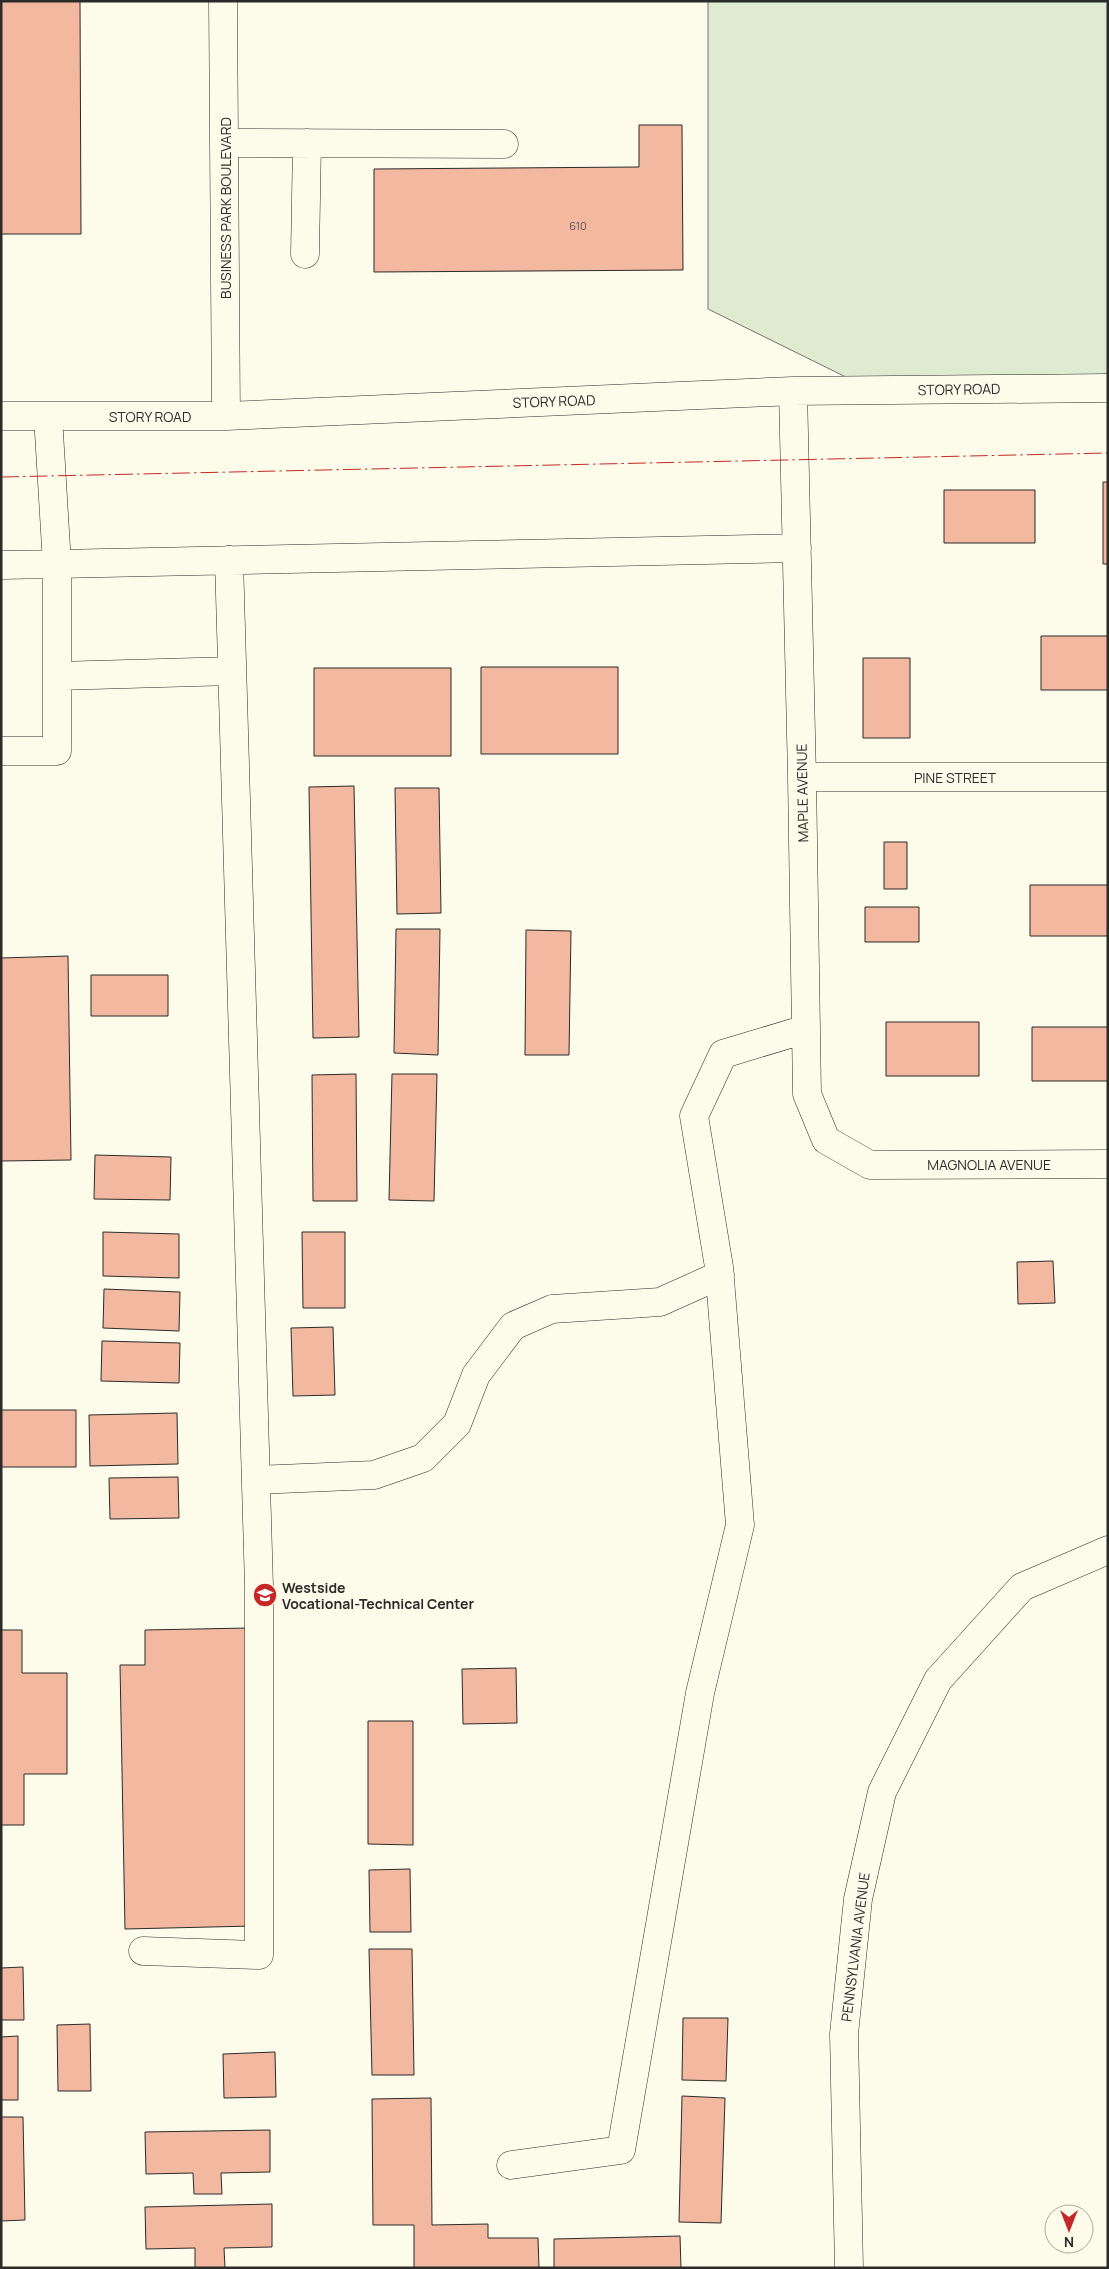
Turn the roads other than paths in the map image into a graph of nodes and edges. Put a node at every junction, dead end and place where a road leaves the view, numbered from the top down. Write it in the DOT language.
graph roads {
  1 [pos="223,1"];
  2 [pos="224,143"];
  3 [pos="307,143"];
  4 [pos="504,144"];
  5 [pos="305,254"];
  6 [pos="1108,388"];
  7 [pos="793,391"];
  8 [pos="1,416"];
  9 [pos="48,416"];
  10 [pos="226,416"];
  11 [pos="797,548"];
  12 [pos="229,560"];
  13 [pos="56,564"];
  14 [pos="1,565"];
  15 [pos="232,670"];
  16 [pos="56,676"];
  17 [pos="1,751"];
  18 [pos="802,777"];
  19 [pos="1108,777"];
  20 [pos="806,1029"];
  21 [pos="870,1164"];
  22 [pos="1108,1164"];
  23 [pos="720,1275"];
  24 [pos="256,1480"];
  25 [pos="1108,1550"];
  26 [pos="143,1951"];
  27 [pos="511,2165"];
  28 [pos="849,2268"];
  1 -- 2 [label="street, BUSINESS PARK BOULEVARD"];
  2 -- 3 [label="street"];
  2 -- 10 [label="street, BUSINESS PARK BOULEVARD"];
  3 -- 4 [label="street"];
  3 -- 5 [label="street"];
  6 -- 7 [label="street, STORY ROAD"];
  7 -- 10 [label="street, STORY ROAD"];
  7 -- 11 [label="street, MAPLE AVENUE"];
  8 -- 9 [label="street, STORY ROAD"];
  9 -- 10 [label="street, STORY ROAD"];
  9 -- 13 [label="street"];
  11 -- 12 [label="street"];
  11 -- 18 [label="street, MAPLE AVENUE"];
  12 -- 13 [label="street"];
  12 -- 15 [label="street"];
  13 -- 14 [label="street"];
  13 -- 16 [label="street"];
  15 -- 16 [label="street"];
  15 -- 24 [label="street"];
  16 -- 17 [label="street"];
  18 -- 19 [label="street, PINE STREET"];
  18 -- 20 [label="street, MAPLE AVENUE"];
  20 -- 21 [label="street, MAPLE AVENUE"];
  20 -- 23 [label="street"];
  21 -- 22 [label="street, MAGNOLIA AVENUE"];
  23 -- 24 [label="street"];
  23 -- 27 [label="street"];
  24 -- 26 [label="street"];
  25 -- 28 [label="street, PENNSYLVANIA AVENUE"];
}
